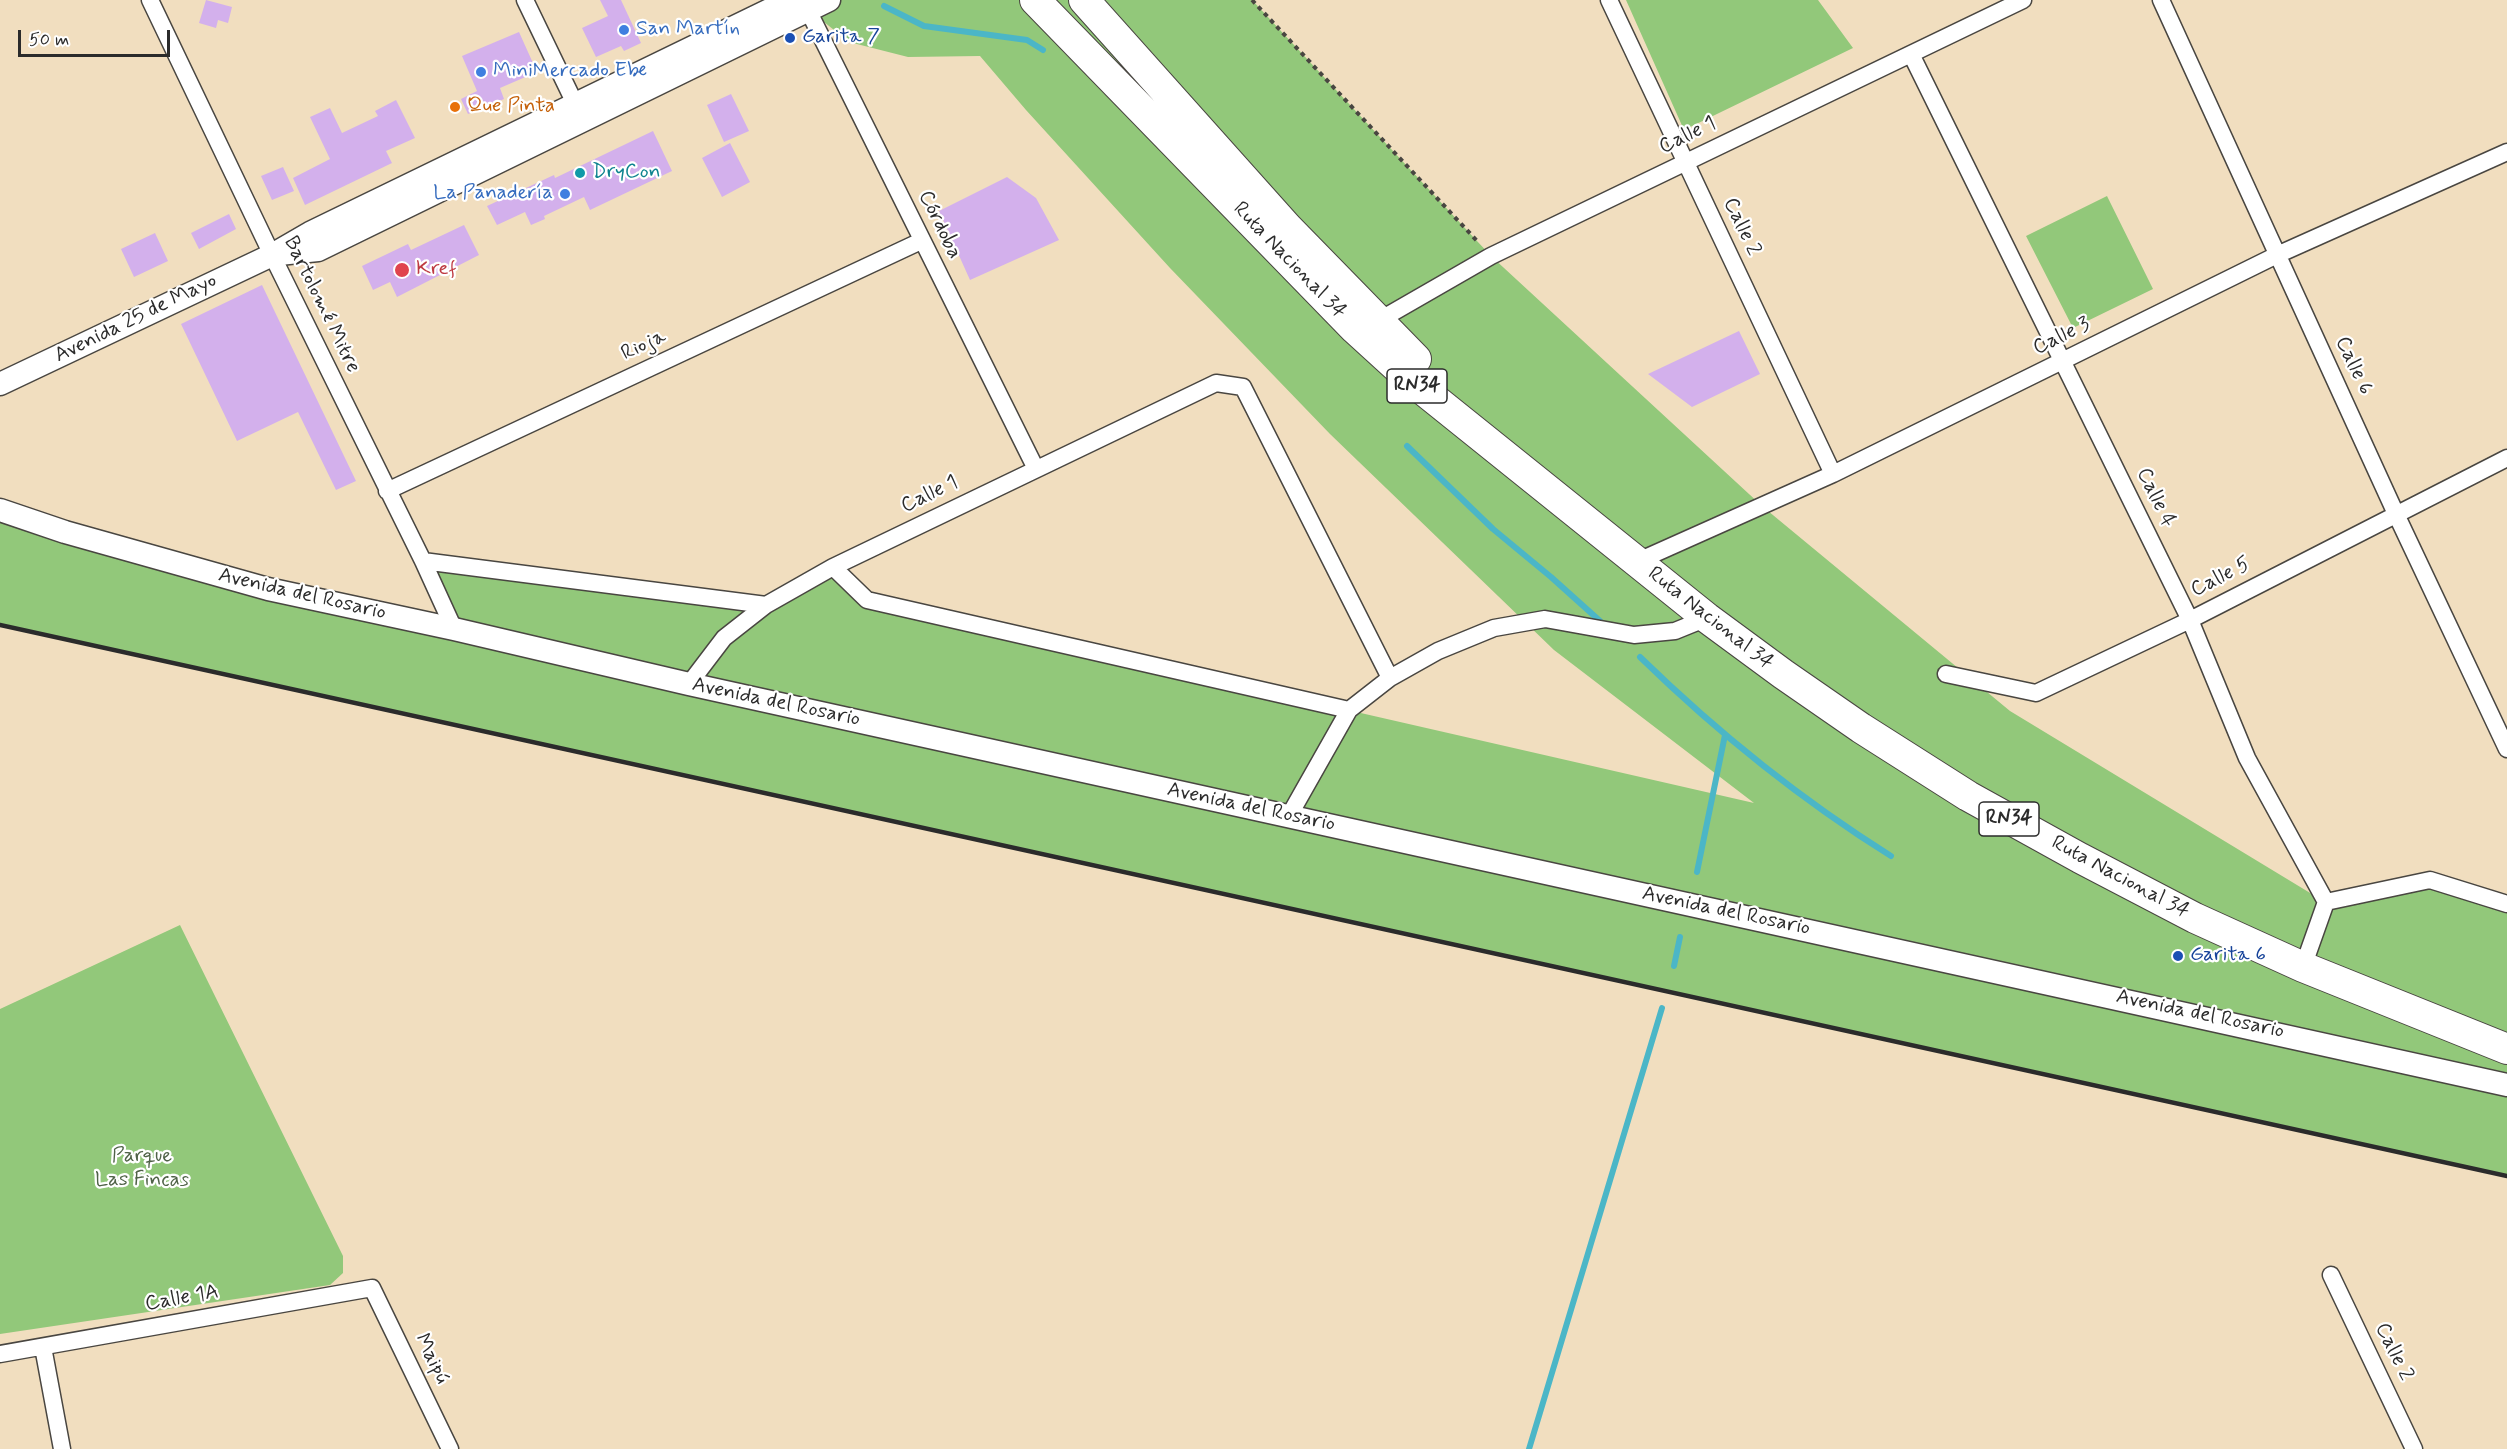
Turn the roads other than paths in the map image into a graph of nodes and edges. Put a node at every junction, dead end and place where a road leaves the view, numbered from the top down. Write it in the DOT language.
graph roads {
  1 [pos="150,0"];
  2 [pos="525,0"];
  3 [pos="1035,0"];
  4 [pos="1084,0"];
  5 [pos="1113,0"];
  6 [pos="1609,0"];
  7 [pos="2023,0"];
  8 [pos="2161,0"];
  9 [pos="808,2"];
  10 [pos="1911,54"];
  11 [pos="579,112"];
  12 [pos="1208,137"];
  13 [pos="2507,152"];
  14 [pos="1686,162"];
  15 [pos="921,241"];
  16 [pos="272,255"];
  17 [pos="2277,255"];
  18 [pos="1378,321"];
  19 [pos="2063,362"];
  20 [pos="0,384"];
  21 [pos="2507,458"];
  22 [pos="1036,469"];
  23 [pos="1833,474"];
  24 [pos="387,491"];
  25 [pos="1561,502"];
  26 [pos="0,510"];
  27 [pos="2396,514"];
  28 [pos="423,561"];
  29 [pos="1636,562"];
  30 [pos="832,567"];
  31 [pos="766,606"];
  32 [pos="1707,618"];
  33 [pos="2190,620"];
  34 [pos="454,629"];
  35 [pos="1946,674"];
  36 [pos="1390,678"];
  37 [pos="688,684"];
  38 [pos="1349,710"];
  39 [pos="2507,749"];
  40 [pos="1289,816"];
  41 [pos="2326,902"];
  42 [pos="2507,904"];
  43 [pos="2303,967"];
  44 [pos="2507,1049"];
  45 [pos="2507,1084"];
  46 [pos="2331,1275"];
  47 [pos="372,1288"];
  48 [pos="43,1347"];
  49 [pos="0,1354"];
  50 [pos="62,1449"];
  51 [pos="450,1449"];
  52 [pos="2415,1449"];
  1 -- 16 [label="street, Bartolomé Mitre"];
  2 -- 11 [label="street"];
  3 -- 25 [label="highway, Ruta Nacional 34 / RN34"];
  4 -- 12 [label="highway, Ruta Nacional 34 / RN34"];
  5 -- 12 [label="highway, RN34"];
  6 -- 14 [label="street, Calle 2"];
  7 -- 10 [label="street, Calle 1"];
  8 -- 17 [label="street, Calle 6"];
  9 -- 11 [label="main road, Avenida 25 de Mayo"];
  9 -- 15 [label="street, Córdoba"];
  10 -- 14 [label="street, Calle 1"];
  10 -- 19 [label="street, Calle 4"];
  11 -- 16 [label="main road, Avenida 25 de Mayo"];
  12 -- 18 [label="highway, Ruta Nacional 34 / RN34"];
  13 -- 17 [label="street, Calle 3"];
  14 -- 18 [label="street, Calle 1"];
  14 -- 23 [label="street, Calle 2"];
  15 -- 22 [label="street, Córdoba"];
  15 -- 24 [label="street, Rioja"];
  16 -- 20 [label="main road, Avenida 25 de Mayo"];
  16 -- 24 [label="street, Bartolomé Mitre"];
  17 -- 19 [label="street, Calle 3"];
  17 -- 27 [label="street, Calle 6"];
  18 -- 25 [label="highway, Ruta Nacional 34 / RN34"];
  19 -- 23 [label="street, Calle 3"];
  19 -- 33 [label="street, Calle 4"];
  21 -- 27 [label="street, Calle 5"];
  22 -- 30 [label="street, Calle 1"];
  22 -- 36 [label="street, Calle 1"];
  23 -- 29 [label="street, Calle 3"];
  24 -- 28 [label="street, Bartolomé Mitre"];
  25 -- 29 [label="highway, Ruta Nacional 34 / RN34"];
  26 -- 34 [label="main road, Avenida del Rosario"];
  27 -- 33 [label="street, Calle 5"];
  27 -- 39 [label="street, Calle 6"];
  28 -- 31 [label="street"];
  28 -- 34 [label="street, Bartolomé Mitre"];
  29 -- 32 [label="highway, Ruta Nacional 34 / RN34"];
  30 -- 31 [label="street, Calle 1"];
  30 -- 38 [label="street"];
  31 -- 37 [label="street, Calle 1"];
  32 -- 36 [label="street"];
  32 -- 43 [label="highway, Ruta Nacional 34 / RN34"];
  33 -- 35 [label="street, Calle 5"];
  33 -- 41 [label="street, Calle 4"];
  34 -- 37 [label="main road, Avenida del Rosario"];
  36 -- 38 [label="street"];
  37 -- 40 [label="main road, Avenida del Rosario"];
  38 -- 40 [label="street"];
  40 -- 45 [label="main road, Avenida del Rosario"];
  41 -- 42 [label="street"];
  41 -- 43 [label="street"];
  43 -- 44 [label="highway, Ruta Nacional 34 / RN34"];
  46 -- 52 [label="street, Calle 2"];
  47 -- 48 [label="street, Calle 1A"];
  47 -- 51 [label="street, Maipú"];
  48 -- 49 [label="street, Calle 1A"];
  48 -- 50 [label="street"];
}
